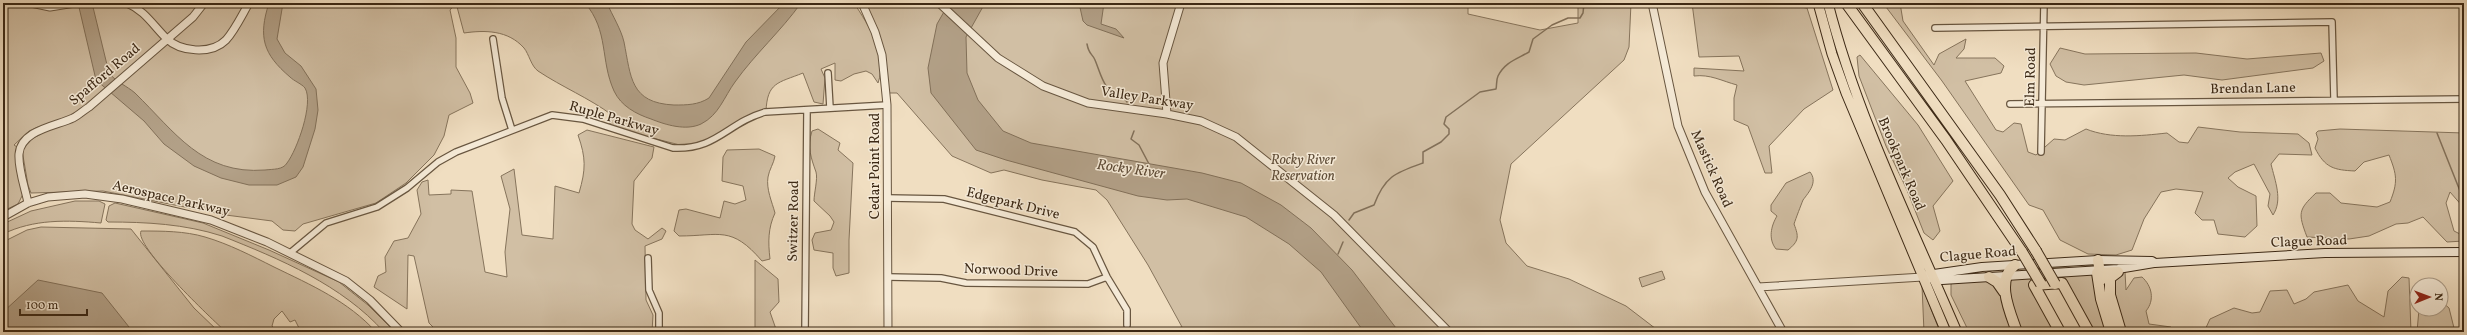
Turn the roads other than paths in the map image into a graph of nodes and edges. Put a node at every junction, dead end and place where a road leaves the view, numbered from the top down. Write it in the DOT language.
graph roads {
  1 [pos="31,3"];
  2 [pos="71,3"];
  3 [pos="75,3"];
  4 [pos="127,3"];
  5 [pos="204,3"];
  6 [pos="249,3"];
  7 [pos="862,3"];
  8 [pos="1181,3"];
  9 [pos="1652,3"];
  10 [pos="1818,3"];
  11 [pos="1828,3"];
  12 [pos="1846,3"];
  13 [pos="1862,3"];
  14 [pos="2044,3"];
  15 [pos="942,6"];
  16 [pos="2043,26"];
  17 [pos="1935,28"];
  18 [pos="167,39"];
  19 [pos="493,39"];
  20 [pos="828,73"];
  21 [pos="2464,99"];
  22 [pos="2334,100"];
  23 [pos="2010,104"];
  24 [pos="2042,104"];
  25 [pos="888,105"];
  26 [pos="830,108"];
  27 [pos="807,110"];
  28 [pos="1167,114"];
  29 [pos="512,130"];
  30 [pos="2041,152"];
  31 [pos="888,198"];
  32 [pos="28,203"];
  33 [pos="3,217"];
  34 [pos="2464,252"];
  35 [pos="290,253"];
  36 [pos="648,258"];
  37 [pos="2155,262"];
  38 [pos="2015,265"];
  39 [pos="2098,268"];
  40 [pos="1929,276"];
  41 [pos="2006,276"];
  42 [pos="888,277"];
  43 [pos="1107,277"];
  44 [pos="1989,277"];
  45 [pos="1758,287"];
  46 [pos="2007,297"];
  47 [pos="1127,325"];
  48 [pos="401,332"];
  49 [pos="659,332"];
  50 [pos="804,332"];
  51 [pos="888,332"];
  52 [pos="1449,332"];
  53 [pos="1783,332"];
  54 [pos="1946,332"];
  55 [pos="1957,332"];
  56 [pos="2017,332"];
  57 [pos="2060,332"];
  58 [pos="2066,332"];
  59 [pos="2083,332"];
  60 [pos="2089,332"];
  61 [pos="2111,332"];
  62 [pos="2114,332"];
  63 [pos="2121,332"];
  1 -- 2 [label="street"];
  2 -- 3 [label="street"];
  4 -- 18 [label="street"];
  5 -- 18 [label="street, Spafford Road"];
  6 -- 18 [label="street"];
  7 -- 25 [label="street, Cedar Point Road"];
  8 -- 28 [label="street"];
  9 -- 45 [label="street, Mastick Road"];
  10 -- 40 [label="main road, Brookpark Road"];
  11 -- 40 [label="main road, Brookpark Road"];
  12 -- 58 [label="highway, bridge"];
  13 -- 59 [label="highway, bridge"];
  14 -- 16 [label="street, Elm Road"];
  15 -- 28 [label="street, Valley Parkway"];
  16 -- 17 [label="street"];
  16 -- 22 [label="street"];
  16 -- 24 [label="street, Elm Road"];
  18 -- 32 [label="street, Spafford Road"];
  19 -- 29 [label="street"];
  20 -- 26 [label="street"];
  21 -- 22 [label="street, Brendan Lane"];
  22 -- 24 [label="street, Brendan Lane"];
  23 -- 24 [label="street, Brendan Lane"];
  24 -- 30 [label="street, Elm Road"];
  25 -- 26 [label="street, Ruple Parkway"];
  25 -- 31 [label="street, Cedar Point Road"];
  26 -- 27 [label="street, Ruple Parkway"];
  27 -- 29 [label="street, Ruple Parkway"];
  27 -- 50 [label="street, Switzer Road"];
  28 -- 52 [label="street, Valley Parkway"];
  29 -- 35 [label="street, Ruple Parkway"];
  31 -- 42 [label="street, Cedar Point Road"];
  31 -- 43 [label="street, Edgepark Drive"];
  32 -- 33 [label="street, Aerospace Parkway"];
  32 -- 35 [label="street, Aerospace Parkway"];
  34 -- 37 [label="main road, Clague Road"];
  35 -- 48 [label="street, Aerospace Parkway"];
  36 -- 49 [label="street"];
  37 -- 39 [label="main road, Clague Road"];
  37 -- 39 [label="main road, Clague Road"];
  38 -- 39 [label="main road, Clague Road"];
  38 -- 40 [label="main road, Clague Road"];
  38 -- 41 [label="highway"];
  39 -- 41 [label="main road, Clague Road"];
  39 -- 61 [label="highway"];
  39 -- 62 [label="highway"];
  39 -- 63 [label="highway"];
  40 -- 44 [label="main road, Clague Road"];
  40 -- 45 [label="street, Clague Road"];
  40 -- 54 [label="main road, Brookpark Road"];
  40 -- 55 [label="main road, Brookpark Road"];
  41 -- 44 [label="main road, Clague Road"];
  41 -- 46 [label="highway"];
  42 -- 43 [label="street, Norwood Drive"];
  42 -- 51 [label="street, Cedar Point Road"];
  43 -- 47 [label="street, Edgepark Drive"];
  44 -- 46 [label="highway"];
  45 -- 53 [label="street, Mastick Road"];
  46 -- 56 [label="highway"];
  57 -- 60 [label="highway"];
}
